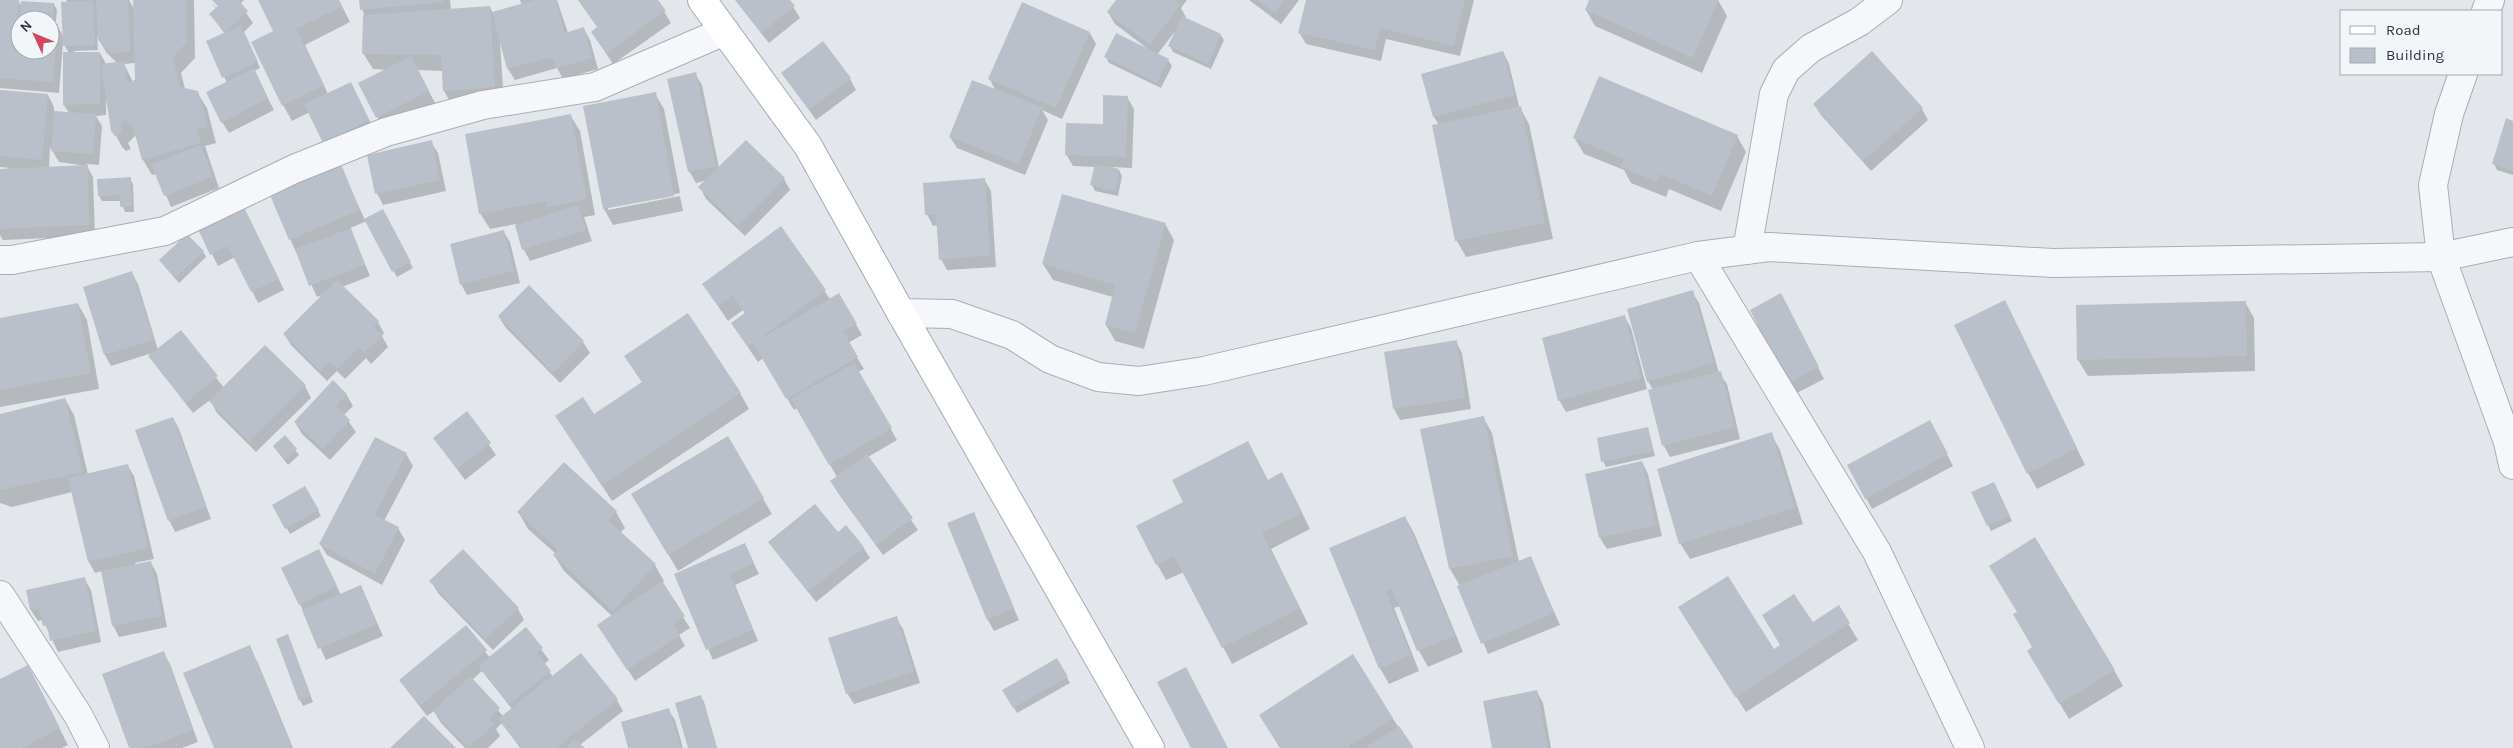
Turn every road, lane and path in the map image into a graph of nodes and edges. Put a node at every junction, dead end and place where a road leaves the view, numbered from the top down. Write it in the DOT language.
graph roads {
  1 [pos="702,0"];
  2 [pos="1888,0"];
  3 [pos="725,30"];
  4 [pos="2463,75"];
  5 [pos="2513,242"];
  6 [pos="1747,250"];
  7 [pos="1698,256"];
  8 [pos="2441,257"];
  9 [pos="0,260"];
  10 [pos="901,313"];
  11 [pos="2513,465"];
  12 [pos="0,595"];
  13 [pos="95,748"];
  14 [pos="1150,748"];
  15 [pos="1970,748"];
  1 -- 3 [label="main road"];
  2 -- 6 [label="street"];
  3 -- 9 [label="street"];
  3 -- 10 [label="main road"];
  4 -- 8 [label="street"];
  5 -- 8 [label="street"];
  6 -- 7 [label="street"];
  6 -- 8 [label="street"];
  7 -- 10 [label="street"];
  7 -- 15 [label="street"];
  8 -- 11 [label="street"];
  10 -- 14 [label="main road"];
  12 -- 13 [label="street"];
}
